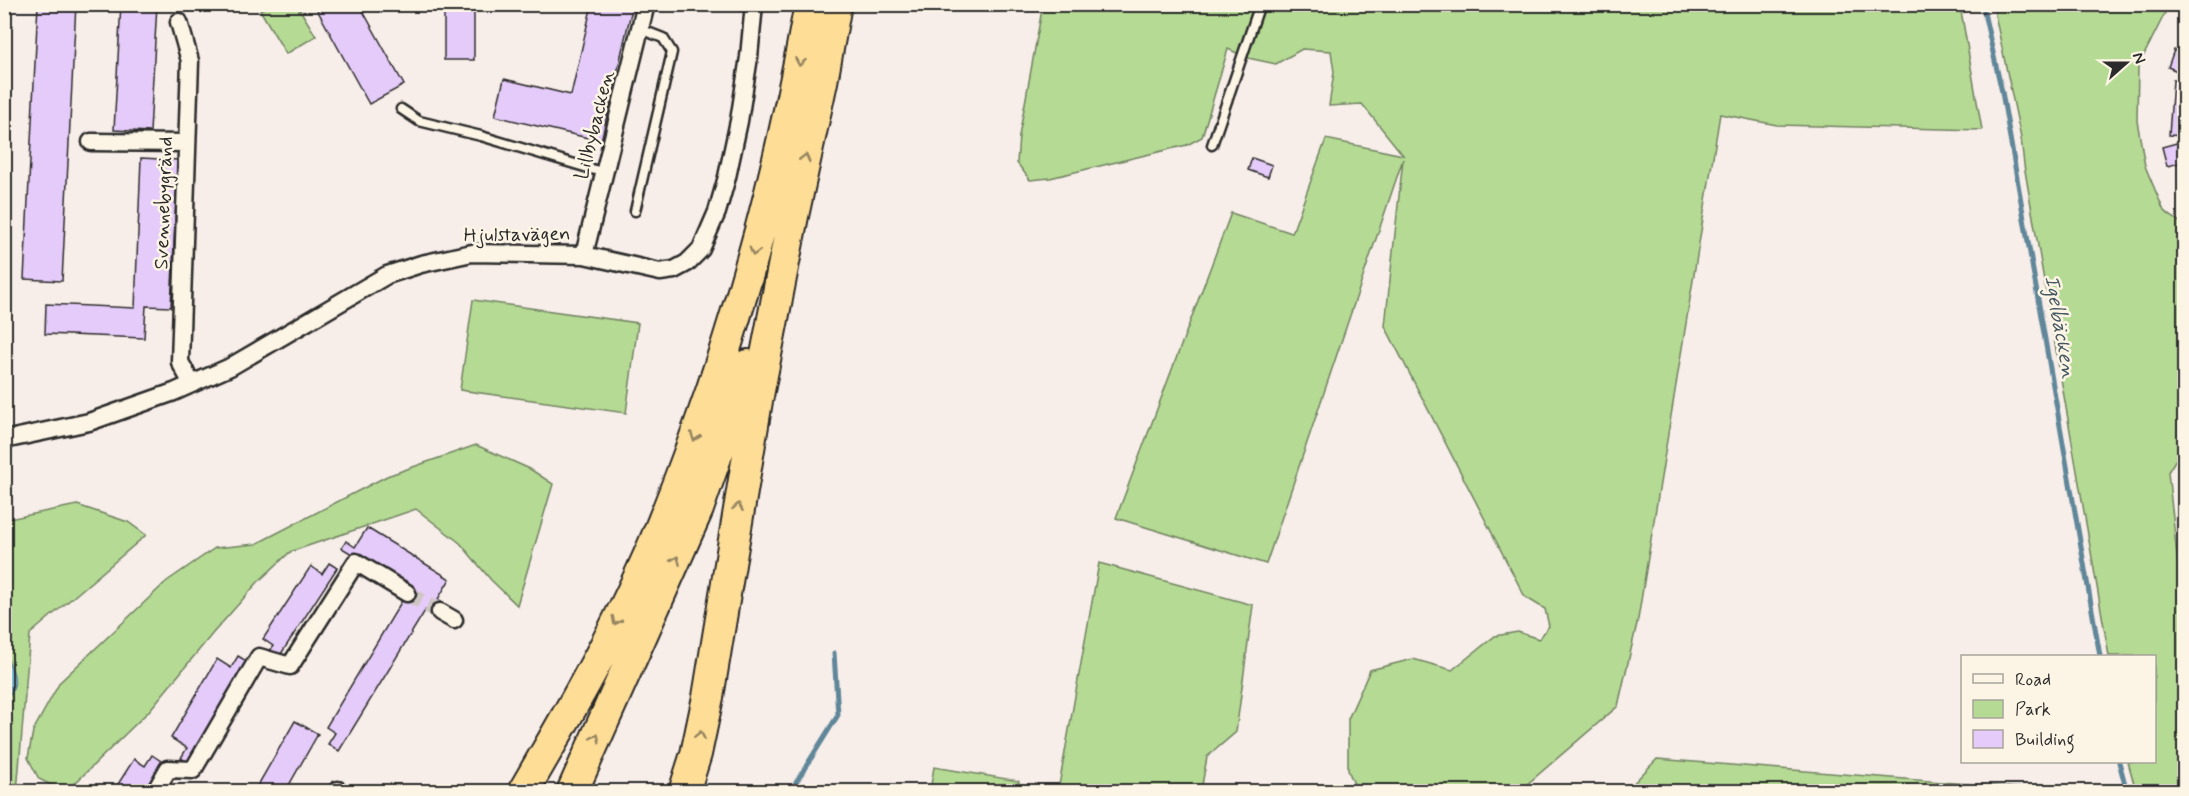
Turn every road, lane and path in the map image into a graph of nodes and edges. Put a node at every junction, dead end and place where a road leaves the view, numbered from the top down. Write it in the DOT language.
graph roads {
  1 [pos="646,4"];
  2 [pos="754,4"];
  3 [pos="810,4"];
  4 [pos="836,4"];
  5 [pos="1260,4"];
  6 [pos="179,22"];
  7 [pos="640,29"];
  8 [pos="401,109"];
  9 [pos="91,142"];
  10 [pos="187,143"];
  11 [pos="1212,145"];
  12 [pos="605,172"];
  13 [pos="635,211"];
  14 [pos="793,216"];
  15 [pos="585,255"];
  16 [pos="192,384"];
  17 [pos="4,440"];
  18 [pos="407,592"];
  19 [pos="568,714"];
  20 [pos="155,792"];
  21 [pos="524,792"];
  22 [pos="535,792"];
  23 [pos="572,792"];
  24 [pos="684,792"];
  1 -- 7 [label="street, Lillbybacken"];
  2 -- 15 [label="street, Hjulstavägen"];
  3 -- 19 [label="highway, one-way"];
  14 -- 4 [label="highway, one-way"];
  5 -- 11 [label="lane"];
  6 -- 10 [label="street, Svennebygränd"];
  7 -- 12 [label="street, Lillbybacken"];
  7 -- 13 [label="lane"];
  8 -- 12 [label="lane"];
  9 -- 10 [label="street"];
  10 -- 16 [label="street, Svennebygränd"];
  12 -- 15 [label="street, Lillbybacken"];
  23 -- 14 [label="highway, one-way"];
  24 -- 14 [label="highway, one-way"];
  15 -- 16 [label="street, Hjulstavägen"];
  16 -- 17 [label="street, Hjulstavägen"];
  18 -- 20 [label="street"];
  19 -- 21 [label="highway"];
  19 -- 22 [label="highway"];
}
